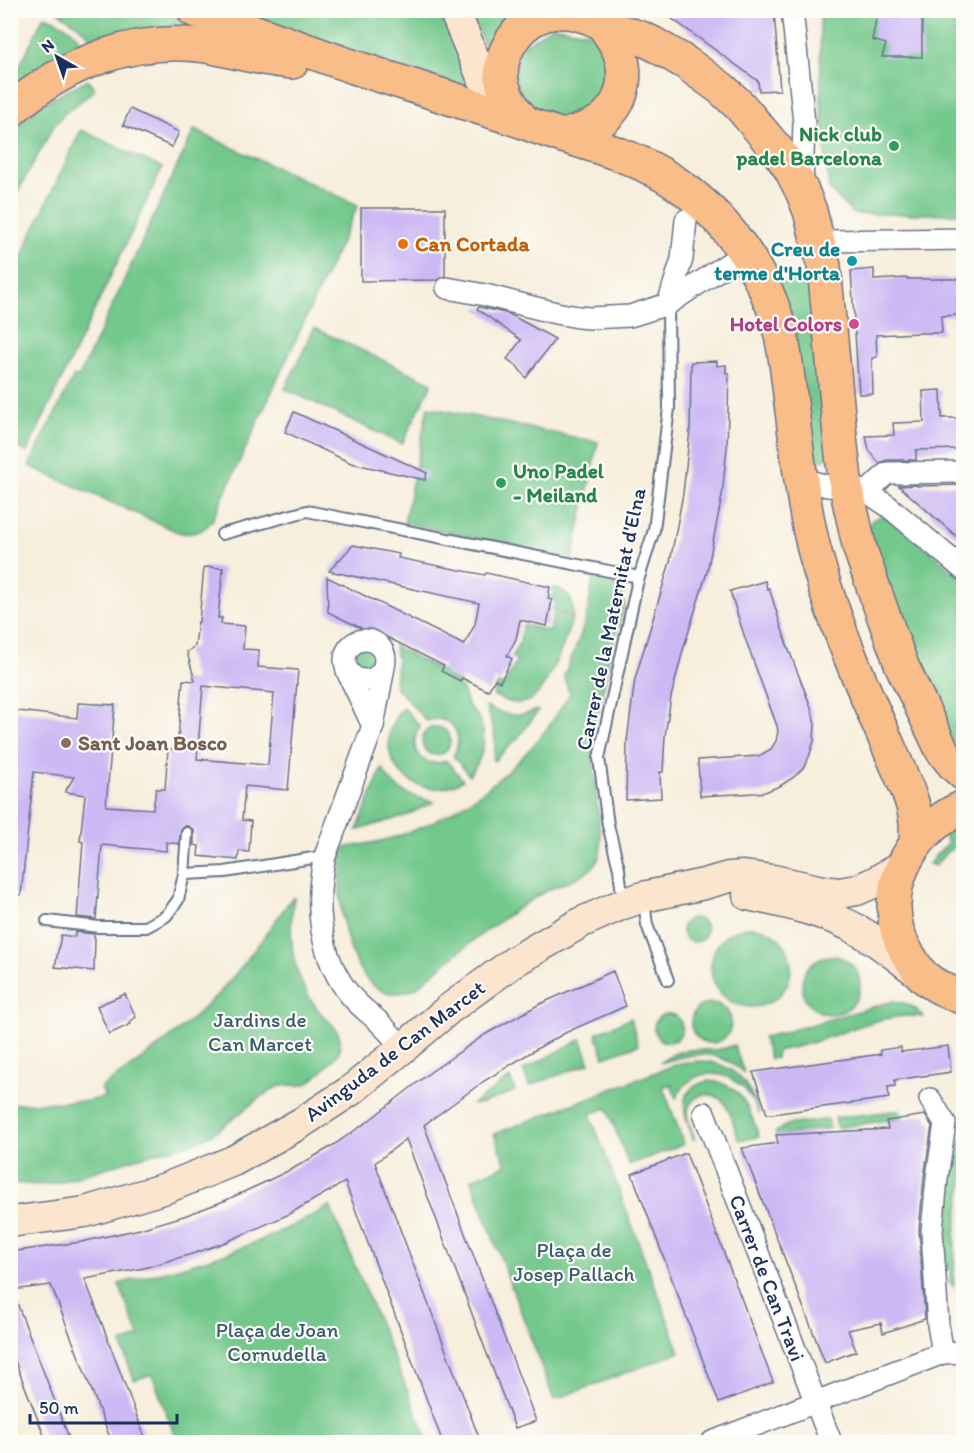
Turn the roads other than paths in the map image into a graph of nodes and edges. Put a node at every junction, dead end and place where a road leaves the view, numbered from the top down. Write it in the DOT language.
graph roads {
  1 [pos="194,10"];
  2 [pos="454,10"];
  3 [pos="792,10"];
  4 [pos="557,11"];
  5 [pos="601,20"];
  6 [pos="351,66"];
  7 [pos="10,111"];
  8 [pos="524,122"];
  9 [pos="563,136"];
  10 [pos="802,191"];
  11 [pos="686,220"];
  12 [pos="963,239"];
  13 [pos="819,244"];
  14 [pos="744,253"];
  15 [pos="447,288"];
  16 [pos="668,304"];
  17 [pos="963,472"];
  18 [pos="800,478"];
  19 [pos="857,490"];
  20 [pos="222,534"];
  21 [pos="963,570"];
  22 [pos="639,577"];
  23 [pos="384,667"];
  24 [pos="347,671"];
  25 [pos="373,726"];
  26 [pos="963,774"];
  27 [pos="963,807"];
  28 [pos="187,832"];
  29 [pos="909,855"];
  30 [pos="325,856"];
  31 [pos="184,874"];
  32 [pos="704,884"];
  33 [pos="633,900"];
  34 [pos="47,921"];
  35 [pos="668,980"];
  36 [pos="942,987"];
  37 [pos="963,1017"];
  38 [pos="404,1048"];
  39 [pos="930,1099"];
  40 [pos="704,1113"];
  41 [pos="10,1222"];
  42 [pos="953,1352"];
  43 [pos="816,1403"];
  44 [pos="712,1443"];
  45 [pos="831,1443"];
  1 -- 6 [label="main road"];
  2 -- 8 [label="street"];
  3 -- 10 [label="street"];
  4 -- 5 [label="main road"];
  4 -- 8 [label="main road"];
  5 -- 9 [label="main road"];
  5 -- 10 [label="main road"];
  6 -- 7 [label="main road"];
  6 -- 8 [label="main road"];
  8 -- 9 [label="main road"];
  9 -- 14 [label="main road"];
  10 -- 13 [label="main road"];
  11 -- 16 [label="street"];
  12 -- 13 [label="street"];
  13 -- 19 [label="main road"];
  14 -- 16 [label="street"];
  14 -- 18 [label="main road"];
  15 -- 16 [label="street"];
  16 -- 22 [label="lane, Carrer de la Maternitat d'Elna"];
  17 -- 19 [label="street"];
  18 -- 19 [label="street"];
  18 -- 29 [label="main road"];
  19 -- 21 [label="street"];
  19 -- 26 [label="main road"];
  20 -- 22 [label="lane"];
  22 -- 33 [label="lane, Carrer de la Maternitat d'Elna"];
  23 -- 24 [label="street"];
  23 -- 24 [label="street"];
  23 -- 25 [label="street"];
  24 -- 25 [label="street"];
  25 -- 30 [label="street"];
  27 -- 29 [label="main road"];
  28 -- 31 [label="lane"];
  29 -- 32 [label="street, Avinguda de Can Marcet"];
  29 -- 36 [label="main road"];
  30 -- 31 [label="lane"];
  30 -- 38 [label="street"];
  31 -- 34 [label="lane"];
  32 -- 33 [label="street, Avinguda de Can Marcet"];
  32 -- 36 [label="street, Avinguda de Can Marcet"];
  33 -- 35 [label="lane, Carrer de la Maternitat d'Elna"];
  33 -- 38 [label="street, Avinguda de Can Marcet"];
  36 -- 37 [label="street, Avinguda de Can Marcet"];
  38 -- 41 [label="street, Avinguda de Can Marcet"];
  39 -- 42 [label="street"];
  40 -- 43 [label="street, Carrer de Can Travi"];
  42 -- 43 [label="street"];
  43 -- 44 [label="street"];
  43 -- 45 [label="street, Carrer de Can Travi"];
}
